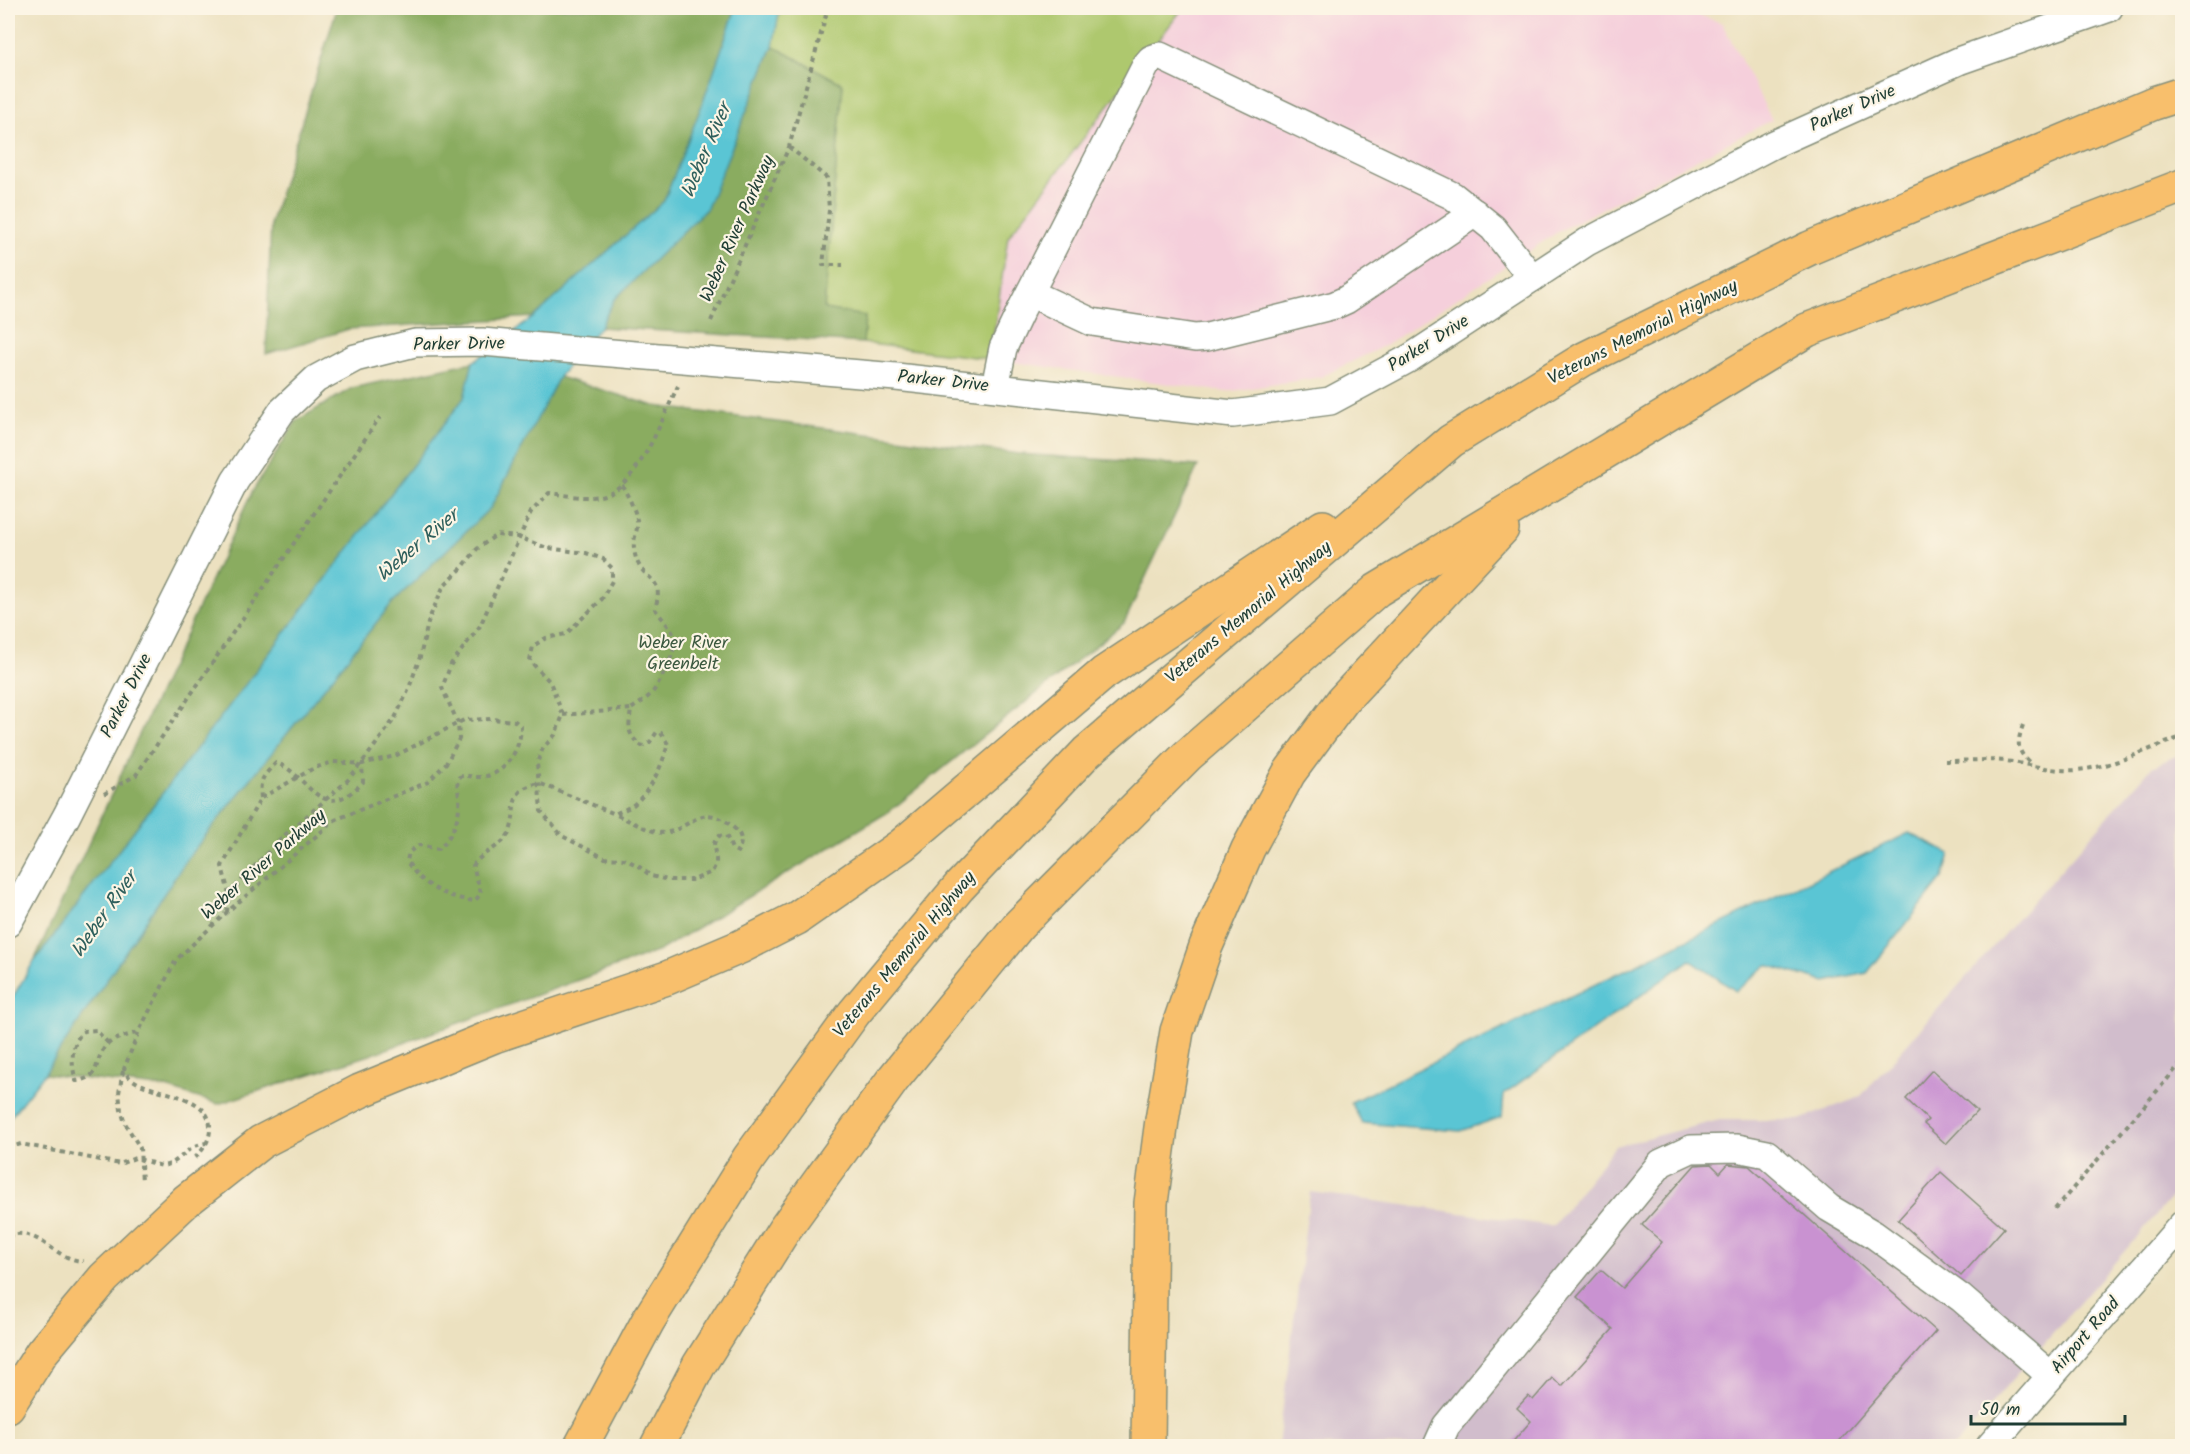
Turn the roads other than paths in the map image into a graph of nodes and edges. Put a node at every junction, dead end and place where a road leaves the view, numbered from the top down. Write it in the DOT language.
graph roads {
  1 [pos="2109,8"];
  2 [pos="2182,94"];
  3 [pos="2182,186"];
  4 [pos="1475,213"];
  5 [pos="1532,278"];
  6 [pos="1030,293"];
  7 [pos="995,387"];
  8 [pos="1452,441"];
  9 [pos="1530,499"];
  10 [pos="8,923"];
  11 [pos="2182,1225"];
  12 [pos="2052,1376"];
  13 [pos="8,1406"];
  14 [pos="581,1446"];
  15 [pos="657,1446"];
  16 [pos="1148,1446"];
  17 [pos="1437,1446"];
  18 [pos="1990,1446"];
  1 -- 5 [label="street, Parker Drive"];
  2 -- 8 [label="highway, Veterans Memorial Highway"];
  3 -- 9 [label="highway"];
  4 -- 5 [label="street"];
  4 -- 6 [label="street"];
  4 -- 6 [label="street"];
  5 -- 7 [label="street, Parker Drive"];
  6 -- 7 [label="street"];
  7 -- 10 [label="street, Parker Drive"];
  8 -- 13 [label="highway"];
  8 -- 14 [label="highway, Veterans Memorial Highway"];
  9 -- 15 [label="highway"];
  9 -- 16 [label="highway"];
  11 -- 12 [label="street, Airport Road"];
  12 -- 17 [label="street"];
  12 -- 18 [label="street, Airport Road"];
}
